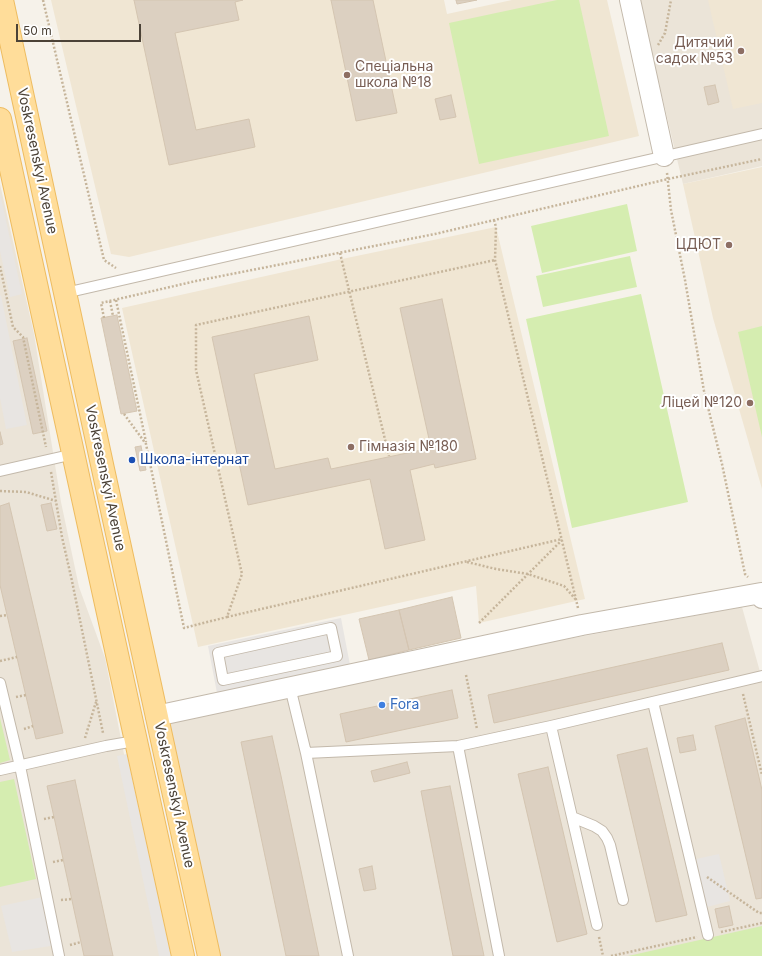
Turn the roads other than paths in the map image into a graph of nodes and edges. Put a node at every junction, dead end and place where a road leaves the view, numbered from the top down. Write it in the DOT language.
graph roads {
  1 [pos="2,0"];
  2 [pos="630,0"];
  3 [pos="0,119"];
  4 [pos="762,134"];
  5 [pos="664,156"];
  6 [pos="65,293"];
  7 [pos="74,454"];
  8 [pos="0,471"];
  9 [pos="762,594"];
  10 [pos="301,663"];
  11 [pos="762,676"];
  12 [pos="0,683"];
  13 [pos="298,686"];
  14 [pos="653,702"];
  15 [pos="156,716"];
  16 [pos="551,726"];
  17 [pos="135,741"];
  18 [pos="458,746"];
  19 [pos="306,752"];
  20 [pos="20,766"];
  21 [pos="0,770"];
  22 [pos="572,818"];
  23 [pos="623,900"];
  24 [pos="597,925"];
  25 [pos="708,935"];
  26 [pos="59,956"];
  27 [pos="183,956"];
  28 [pos="209,956"];
  29 [pos="348,956"];
  30 [pos="499,956"];
  1 -- 6 [label="main road, Voskresenskyi Avenue"];
  2 -- 5 [label="street"];
  3 -- 7 [label="main road, Voskresenskyi Avenue"];
  4 -- 5 [label="lane"];
  5 -- 6 [label="lane"];
  6 -- 15 [label="main road, Voskresenskyi Avenue"];
  7 -- 8 [label="lane"];
  7 -- 17 [label="main road, Voskresenskyi Avenue"];
  9 -- 13 [label="street"];
  10 -- 10 [label="lane"];
  10 -- 13 [label="lane"];
  11 -- 14 [label="lane"];
  12 -- 20 [label="lane"];
  13 -- 15 [label="street"];
  13 -- 19 [label="lane"];
  14 -- 16 [label="lane"];
  14 -- 25 [label="lane"];
  15 -- 28 [label="main road, Voskresenskyi Avenue"];
  16 -- 18 [label="lane"];
  16 -- 22 [label="lane"];
  17 -- 20 [label="lane"];
  17 -- 27 [label="main road, Voskresenskyi Avenue"];
  18 -- 19 [label="lane"];
  18 -- 30 [label="lane"];
  19 -- 29 [label="lane"];
  20 -- 21 [label="lane"];
  20 -- 26 [label="lane"];
  22 -- 23 [label="lane"];
  22 -- 24 [label="lane"];
}
